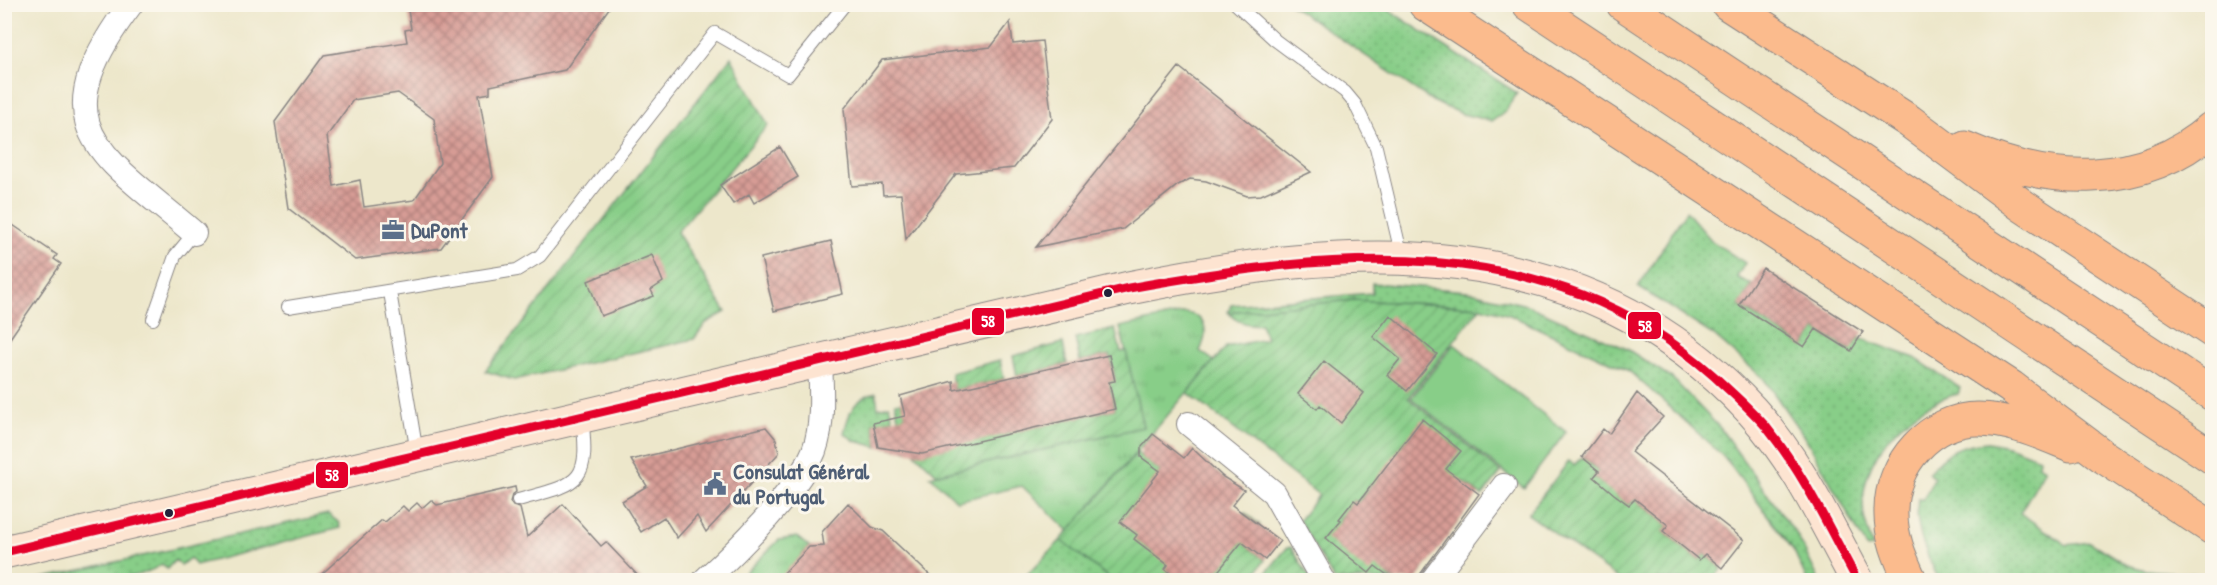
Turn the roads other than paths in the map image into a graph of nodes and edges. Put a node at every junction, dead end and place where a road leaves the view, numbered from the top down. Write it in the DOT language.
graph roads {
  1 [pos="130,4"];
  2 [pos="845,4"];
  3 [pos="1236,4"];
  4 [pos="1425,4"];
  5 [pos="1529,4"];
  6 [pos="1623,4"];
  7 [pos="1728,4"];
  8 [pos="1909,121"];
  9 [pos="2212,128"];
  10 [pos="195,233"];
  11 [pos="1402,256"];
  12 [pos="390,292"];
  13 [pos="288,307"];
  14 [pos="153,319"];
  15 [pos="2208,328"];
  16 [pos="820,360"];
  17 [pos="2212,394"];
  18 [pos="581,416"];
  19 [pos="1189,424"];
  20 [pos="417,454"];
  21 [pos="2212,456"];
  22 [pos="2104,457"];
  23 [pos="1504,486"];
  24 [pos="518,500"];
  25 [pos="2212,528"];
  26 [pos="4,552"];
  27 [pos="705,580"];
  28 [pos="1323,580"];
  29 [pos="1433,580"];
  30 [pos="1857,580"];
  31 [pos="1910,580"];
  1 -- 10 [label="street"];
  2 -- 12 [label="lane"];
  3 -- 11 [label="lane"];
  4 -- 22 [label="main road"];
  5 -- 21 [label="main road"];
  6 -- 17 [label="main road"];
  7 -- 8 [label="main road"];
  8 -- 9 [label="main road"];
  8 -- 15 [label="main road"];
  10 -- 14 [label="lane"];
  11 -- 16 [label="street"];
  11 -- 30 [label="street"];
  12 -- 13 [label="lane"];
  12 -- 20 [label="lane"];
  16 -- 18 [label="street"];
  16 -- 27 [label="street"];
  18 -- 20 [label="street"];
  18 -- 24 [label="lane"];
  19 -- 28 [label="street"];
  20 -- 26 [label="street"];
  22 -- 25 [label="main road"];
  22 -- 31 [label="main road"];
  23 -- 29 [label="street"];
}
